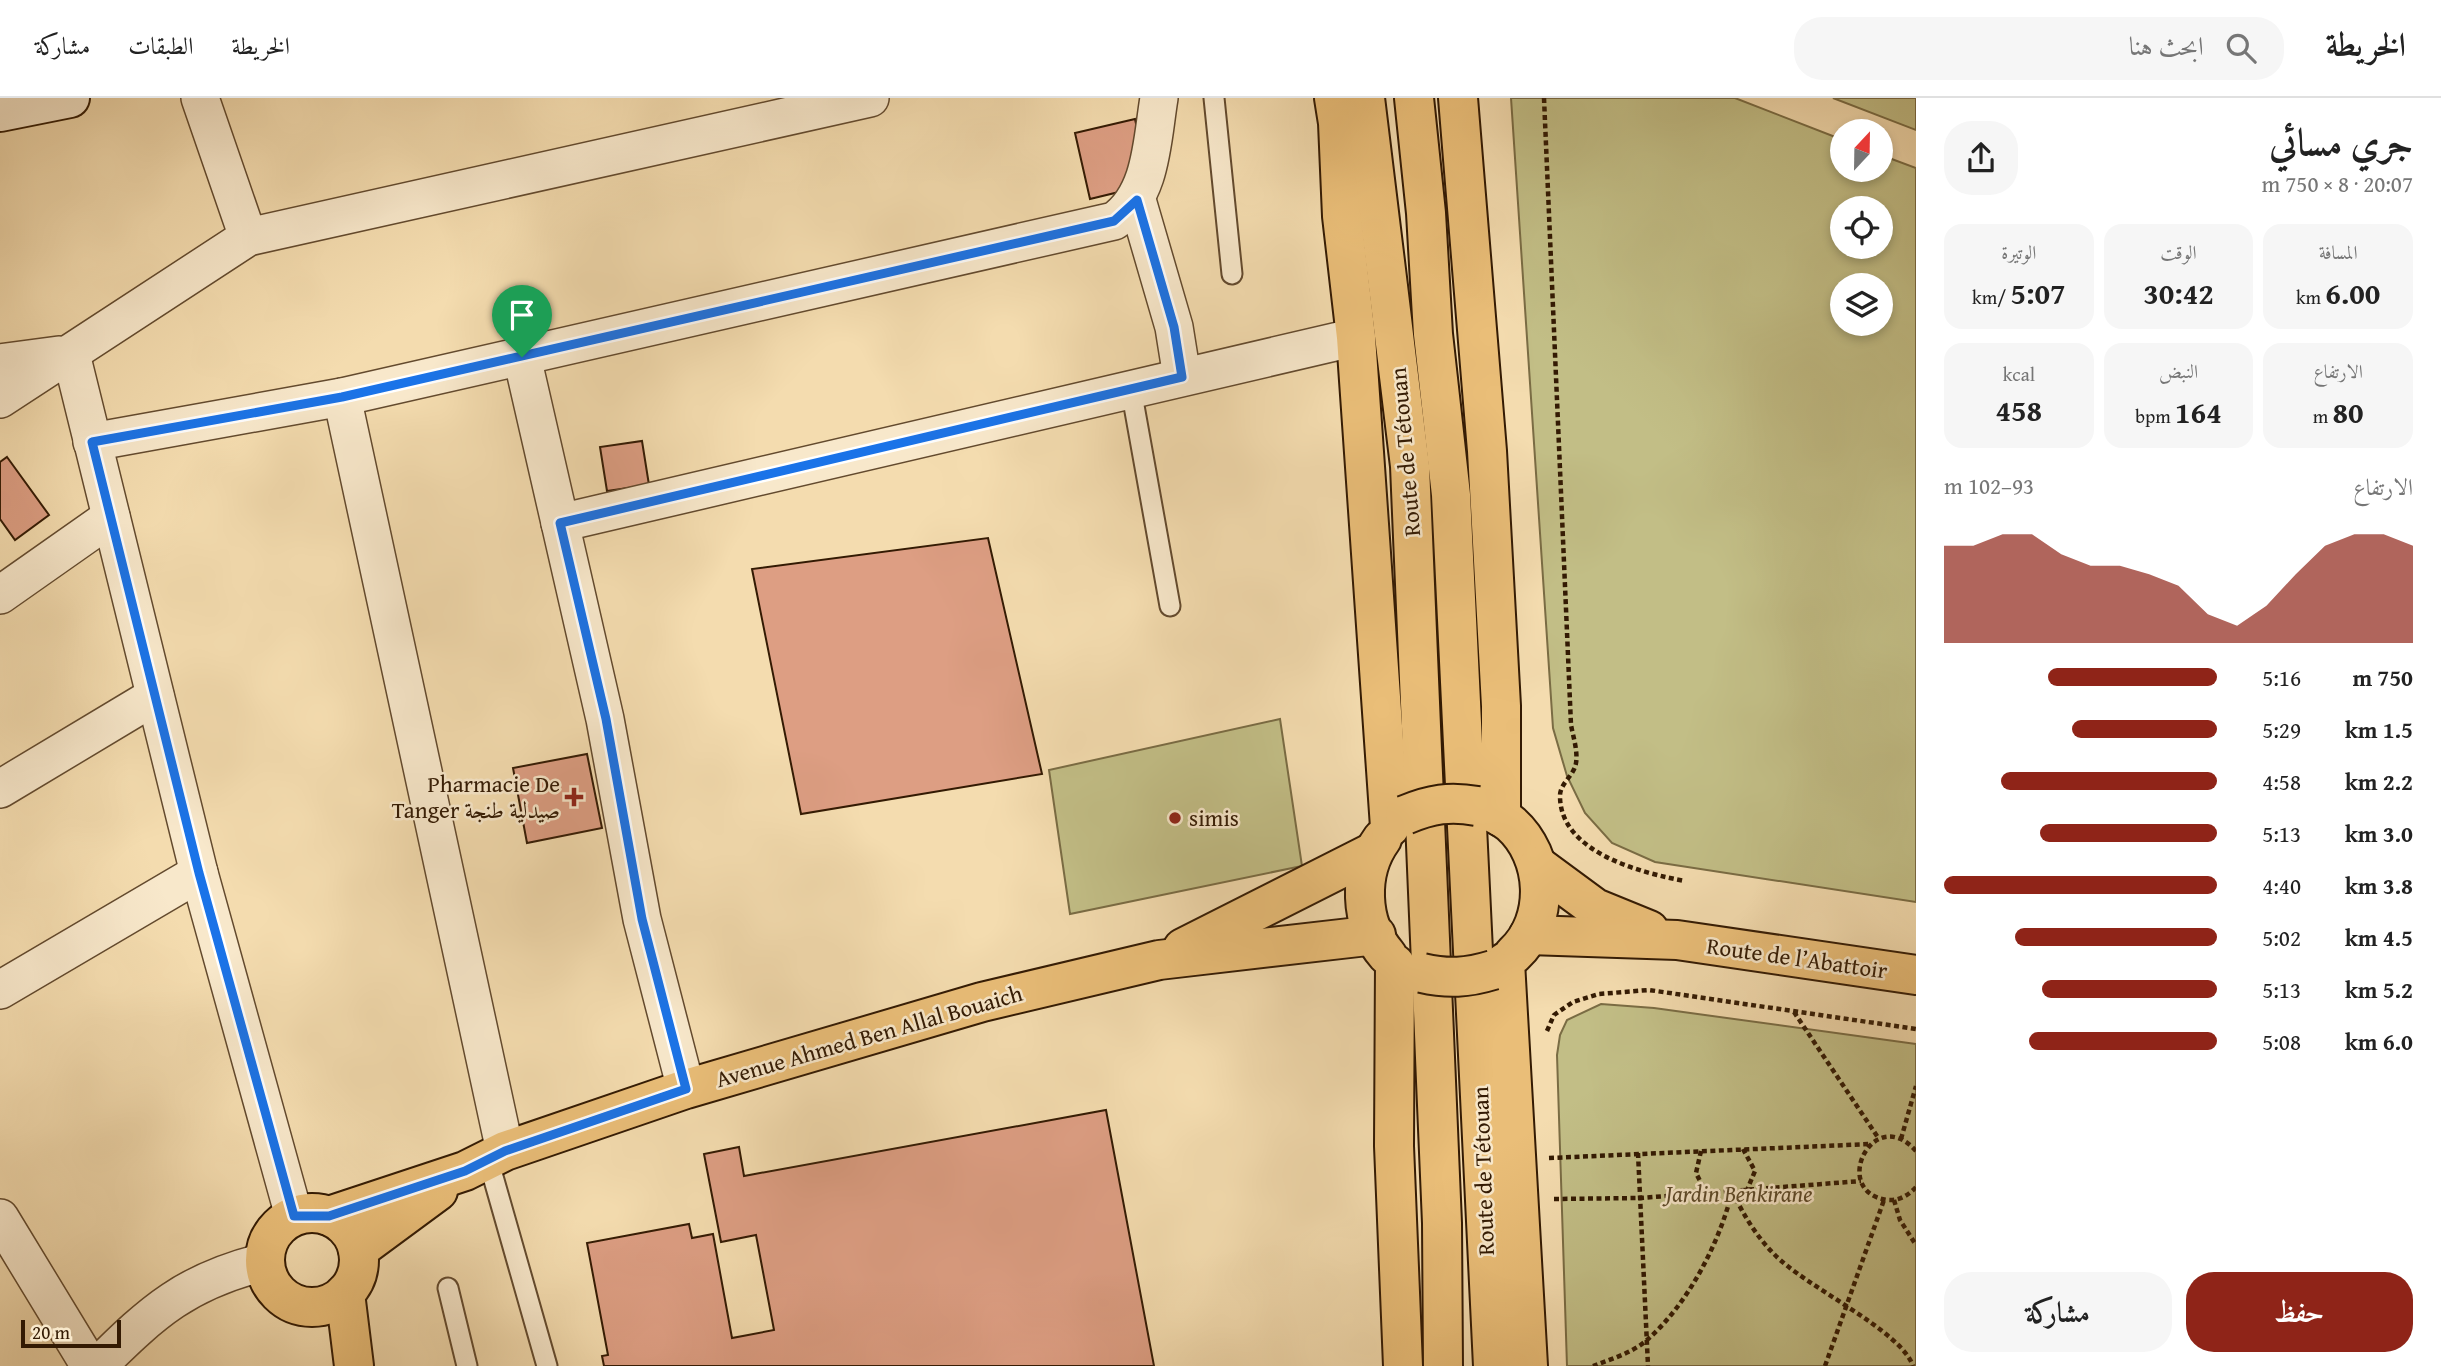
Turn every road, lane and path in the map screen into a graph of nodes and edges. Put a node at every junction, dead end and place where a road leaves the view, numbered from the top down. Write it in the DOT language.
graph roads {
  1 [pos="70,98"];
  2 [pos="200,98"];
  3 [pos="870,98"];
  4 [pos="1159,98"];
  5 [pos="1214,98"];
  6 [pos="1458,98"];
  7 [pos="1544,98"];
  8 [pos="1345,104"];
  9 [pos="1419,109"];
  10 [pos="0,113"];
  11 [pos="1137,200"];
  12 [pos="248,237"];
  13 [pos="1232,274"];
  14 [pos="1356,337"];
  15 [pos="71,354"];
  16 [pos="522,357"];
  17 [pos="0,363"];
  18 [pos="1182,377"];
  19 [pos="1131,389"];
  20 [pos="342,397"];
  21 [pos="0,399"];
  22 [pos="92,442"];
  23 [pos="111,517"];
  24 [pos="560,523"];
  25 [pos="0,595"];
  26 [pos="1170,606"];
  27 [pos="155,696"];
  28 [pos="3,782"];
  29 [pos="1489,811"];
  30 [pos="1390,831"];
  31 [pos="1538,866"];
  32 [pos="199,873"];
  33 [pos="1685,881"];
  34 [pos="1677,940"];
  35 [pos="1509,955"];
  36 [pos="1398,958"];
  37 [pos="1159,960"];
  38 [pos="1916,975"];
  39 [pos="0,990"];
  40 [pos="1793,1011"];
  41 [pos="1916,1029"];
  42 [pos="1546,1044"];
  43 [pos="1916,1086"];
  44 [pos="686,1089"];
  45 [pos="1879,1139"];
  46 [pos="1900,1139"];
  47 [pos="1870,1144"];
  48 [pos="1547,1146"];
  49 [pos="1743,1149"];
  50 [pos="1701,1151"];
  51 [pos="1916,1151"];
  52 [pos="1638,1153"];
  53 [pos="1547,1158"];
  54 [pos="486,1160"];
  55 [pos="1548,1172"];
  56 [pos="1861,1181"];
  57 [pos="1916,1187"];
  58 [pos="1747,1190"];
  59 [pos="1732,1191"];
  60 [pos="1706,1193"];
  61 [pos="1640,1198"];
  62 [pos="1549,1199"];
  63 [pos="1884,1200"];
  64 [pos="1894,1200"];
  65 [pos="312,1216"];
  66 [pos="0,1218"];
  67 [pos="1916,1245"];
  68 [pos="358,1250"];
  69 [pos="264,1262"];
  70 [pos="448,1288"];
  71 [pos="330,1300"];
  72 [pos="1847,1309"];
  73 [pos="1646,1340"];
  74 [pos="90,1366"];
  75 [pos="98,1366"];
  76 [pos="344,1366"];
  77 [pos="354,1366"];
  78 [pos="467,1366"];
  79 [pos="547,1366"];
  80 [pos="1403,1366"];
  81 [pos="1443,1366"];
  82 [pos="1493,1366"];
  83 [pos="1528,1366"];
  84 [pos="1594,1366"];
  85 [pos="1648,1366"];
  86 [pos="1825,1366"];
  87 [pos="1913,1366"];
  1 -- 10 [label="main road"];
  2 -- 12 [label="street"];
  3 -- 12 [label="street"];
  4 -- 11 [label="street"];
  5 -- 13 [label="lane"];
  6 -- 29 [label="main road"];
  7 -- 33 [label="path"];
  8 -- 14 [label="main road"];
  8 -- 81 [label="main road, Route de Tétouan"];
  9 -- 82 [label="main road, Route de Tétouan"];
  11 -- 16 [label="street"];
  11 -- 18 [label="street"];
  12 -- 15 [label="street"];
  14 -- 18 [label="street"];
  14 -- 30 [label="main road"];
  15 -- 17 [label="street"];
  15 -- 21 [label="street"];
  15 -- 22 [label="street"];
  16 -- 20 [label="street"];
  16 -- 24 [label="street"];
  18 -- 19 [label="street"];
  19 -- 24 [label="street"];
  19 -- 26 [label="lane"];
  20 -- 22 [label="street"];
  20 -- 54 [label="street"];
  22 -- 23 [label="street"];
  23 -- 25 [label="street"];
  23 -- 27 [label="street"];
  24 -- 44 [label="street"];
  27 -- 28 [label="street"];
  27 -- 32 [label="street"];
  29 -- 30 [label="main road, bridge"];
  29 -- 31 [label="main road"];
  30 -- 36 [label="main road"];
  30 -- 37 [label="main road, Avenue Ahmed Ben Allal Bouaich"];
  31 -- 34 [label="main road, Route de l’Abattoir"];
  31 -- 35 [label="main road"];
  32 -- 39 [label="street"];
  32 -- 65 [label="street"];
  34 -- 35 [label="main road, Route de l’Abattoir"];
  34 -- 38 [label="main road, Route de l’Abattoir"];
  35 -- 36 [label="main road, bridge"];
  35 -- 83 [label="main road"];
  36 -- 37 [label="main road, Avenue Ahmed Ben Allal Bouaich"];
  36 -- 80 [label="main road"];
  37 -- 44 [label="main road, Avenue Ahmed Ben Allal Bouaich"];
  40 -- 41 [label="path"];
  40 -- 42 [label="path"];
  40 -- 45 [label="path"];
  43 -- 46 [label="path"];
  44 -- 54 [label="main road, Avenue Ahmed Ben Allal Bouaich"];
  45 -- 46 [label="path"];
  45 -- 47 [label="path"];
  46 -- 51 [label="path"];
  47 -- 49 [label="path"];
  47 -- 56 [label="path"];
  48 -- 53 [label="path"];
  49 -- 50 [label="path"];
  49 -- 58 [label="path"];
  50 -- 52 [label="path"];
  50 -- 60 [label="path"];
  52 -- 53 [label="path"];
  52 -- 61 [label="path"];
  53 -- 55 [label="path"];
  54 -- 65 [label="main road, Avenue Ahmed Ben Allal Bouaich"];
  54 -- 68 [label="main road, Avenue Ahmed Ben Allal Bouaich"];
  54 -- 79 [label="lane"];
  56 -- 58 [label="path"];
  56 -- 63 [label="path"];
  57 -- 64 [label="path"];
  58 -- 59 [label="path"];
  59 -- 60 [label="path"];
  59 -- 72 [label="path"];
  59 -- 73 [label="path"];
  60 -- 61 [label="path"];
  61 -- 62 [label="path"];
  61 -- 73 [label="path"];
  63 -- 64 [label="path"];
  63 -- 72 [label="path"];
  64 -- 67 [label="path"];
  65 -- 68 [label="main road"];
  65 -- 69 [label="main road"];
  66 -- 74 [label="street"];
  68 -- 71 [label="main road"];
  69 -- 71 [label="main road"];
  69 -- 75 [label="street"];
  70 -- 78 [label="lane"];
  71 -- 76 [label="main road"];
  71 -- 77 [label="main road"];
  72 -- 86 [label="path"];
  72 -- 87 [label="path"];
  73 -- 84 [label="path"];
  73 -- 85 [label="path"];
}
